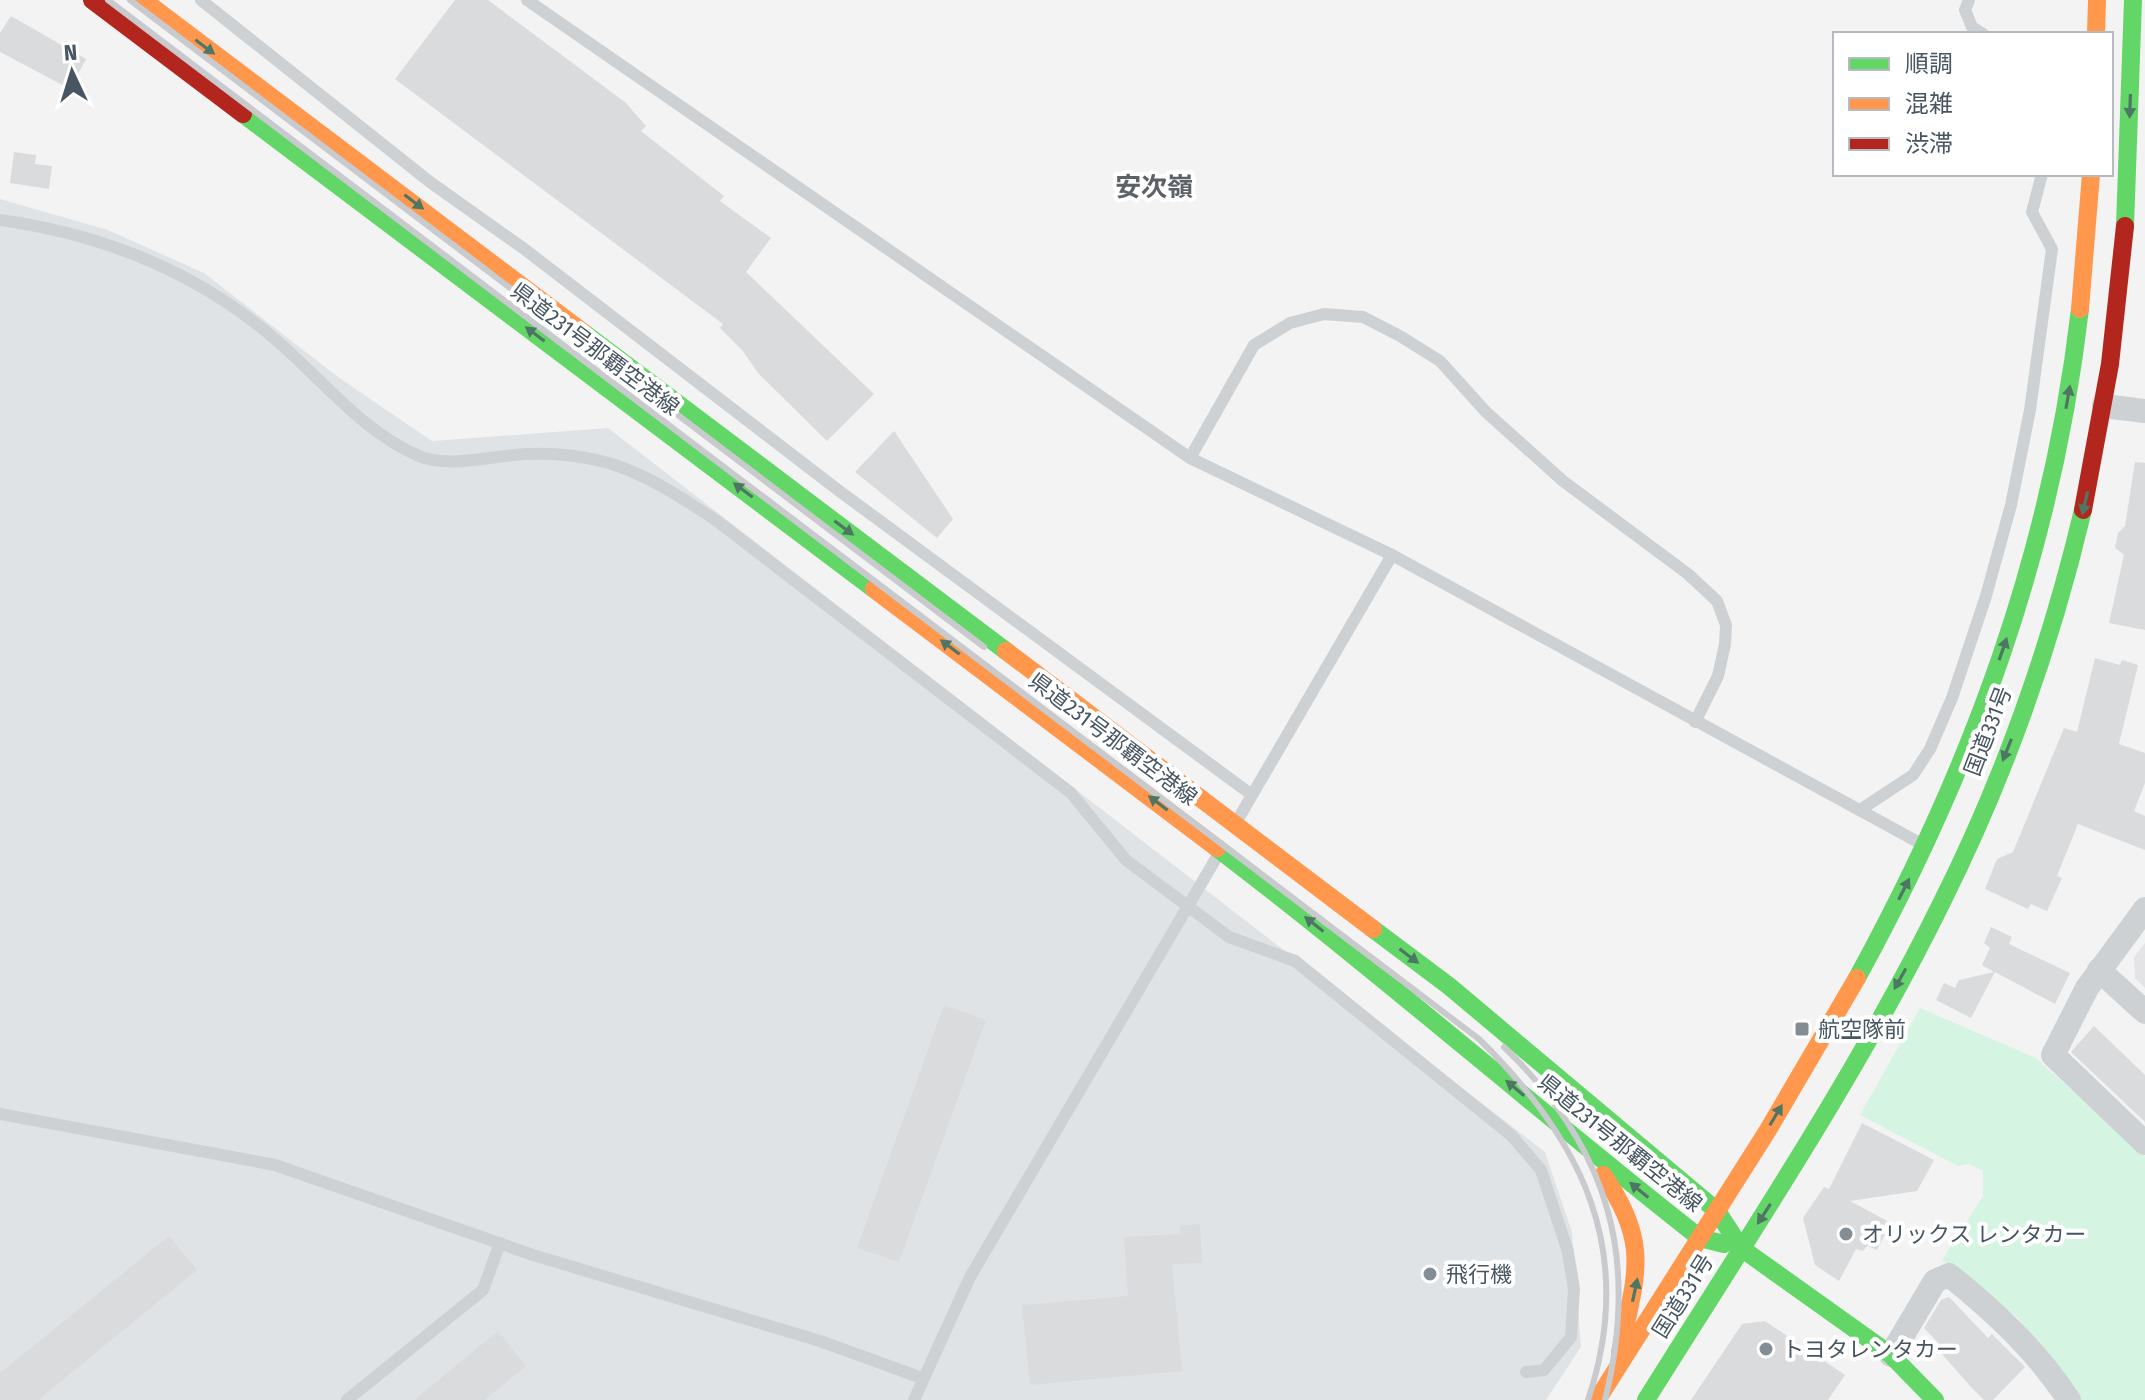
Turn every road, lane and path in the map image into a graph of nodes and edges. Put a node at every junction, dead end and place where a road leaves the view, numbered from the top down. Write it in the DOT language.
graph roads {
  1 [pos="92,0"];
  2 [pos="143,0"];
  3 [pos="201,0"];
  4 [pos="527,0"];
  5 [pos="1969,0"];
  6 [pos="2097,0"];
  7 [pos="2133,0"];
  8 [pos="1980,32"];
  9 [pos="2096,32"];
  10 [pos="2041,176"];
  11 [pos="2091,176"];
  12 [pos="0,220"];
  13 [pos="2104,406"];
  14 [pos="2145,411"];
  15 [pos="1190,458"];
  16 [pos="1392,555"];
  17 [pos="1695,722"];
  18 [pos="1252,795"];
  19 [pos="1860,810"];
  20 [pos="1236,824"];
  21 [pos="1220,850"];
  22 [pos="1943,853"];
  23 [pos="1187,906"];
  24 [pos="2145,909"];
  25 [pos="2099,970"];
  26 [pos="2145,1012"];
  27 [pos="0,1114"];
  28 [pos="1574,1139"];
  29 [pos="2145,1143"];
  30 [pos="1717,1211"];
  31 [pos="1700,1238"];
  32 [pos="500,1243"];
  33 [pos="1741,1248"];
  34 [pos="1891,1355"];
  35 [pos="1618,1366"];
  36 [pos="1526,1372"];
  37 [pos="922,1378"];
  38 [pos="347,1400"];
  39 [pos="914,1400"];
  40 [pos="1597,1400"];
  41 [pos="1646,1400"];
  42 [pos="1935,1400"];
  43 [pos="2069,1400"];
  21 -- 1 [label="main road, 県道231号那覇空港線, one-way"];
  2 -- 20 [label="main road, 県道231号那覇空港線, one-way"];
  3 -- 18 [label="lane"];
  4 -- 15 [label="lane"];
  5 -- 8 [label="lane"];
  6 -- 9 [label="main road"];
  7 -- 13 [label="main road, 国道331号, one-way"];
  10 -- 19 [label="lane"];
  22 -- 11 [label="main road, 国道331号, one-way"];
  12 -- 23 [label="lane"];
  13 -- 14 [label="street"];
  13 -- 22 [label="main road, 国道331号, one-way"];
  15 -- 16 [label="lane"];
  15 -- 17 [label="lane"];
  16 -- 17 [label="lane"];
  16 -- 18 [label="lane"];
  17 -- 19 [label="lane"];
  18 -- 20 [label="lane"];
  19 -- 22 [label="lane"];
  20 -- 21 [label="lane"];
  20 -- 30 [label="main road, 県道231号那覇空港線, one-way"];
  21 -- 23 [label="lane"];
  28 -- 21 [label="main road, 県道231号那覇空港線, one-way"];
  30 -- 22 [label="main road, 国道331号, one-way"];
  22 -- 33 [label="main road, 国道331号, one-way"];
  23 -- 36 [label="lane"];
  23 -- 37 [label="lane"];
  24 -- 25 [label="street"];
  25 -- 26 [label="street"];
  25 -- 29 [label="street"];
  27 -- 32 [label="lane"];
  31 -- 28 [label="main road, 県道231号那覇空港線, one-way"];
  35 -- 28 [label="main road, one-way"];
  30 -- 31 [label="main road, 国道331号"];
  30 -- 33 [label="main road, 県道231号那覇空港線"];
  31 -- 33 [label="main road, 県道231号那覇空港線"];
  31 -- 35 [label="main road, 国道331号"];
  32 -- 37 [label="lane"];
  32 -- 38 [label="lane"];
  33 -- 34 [label="main road"];
  33 -- 41 [label="main road, 国道331号"];
  34 -- 42 [label="main road"];
  34 -- 43 [label="street"];
  35 -- 40 [label="main road, 国道331号"];
  37 -- 39 [label="lane"];
}
